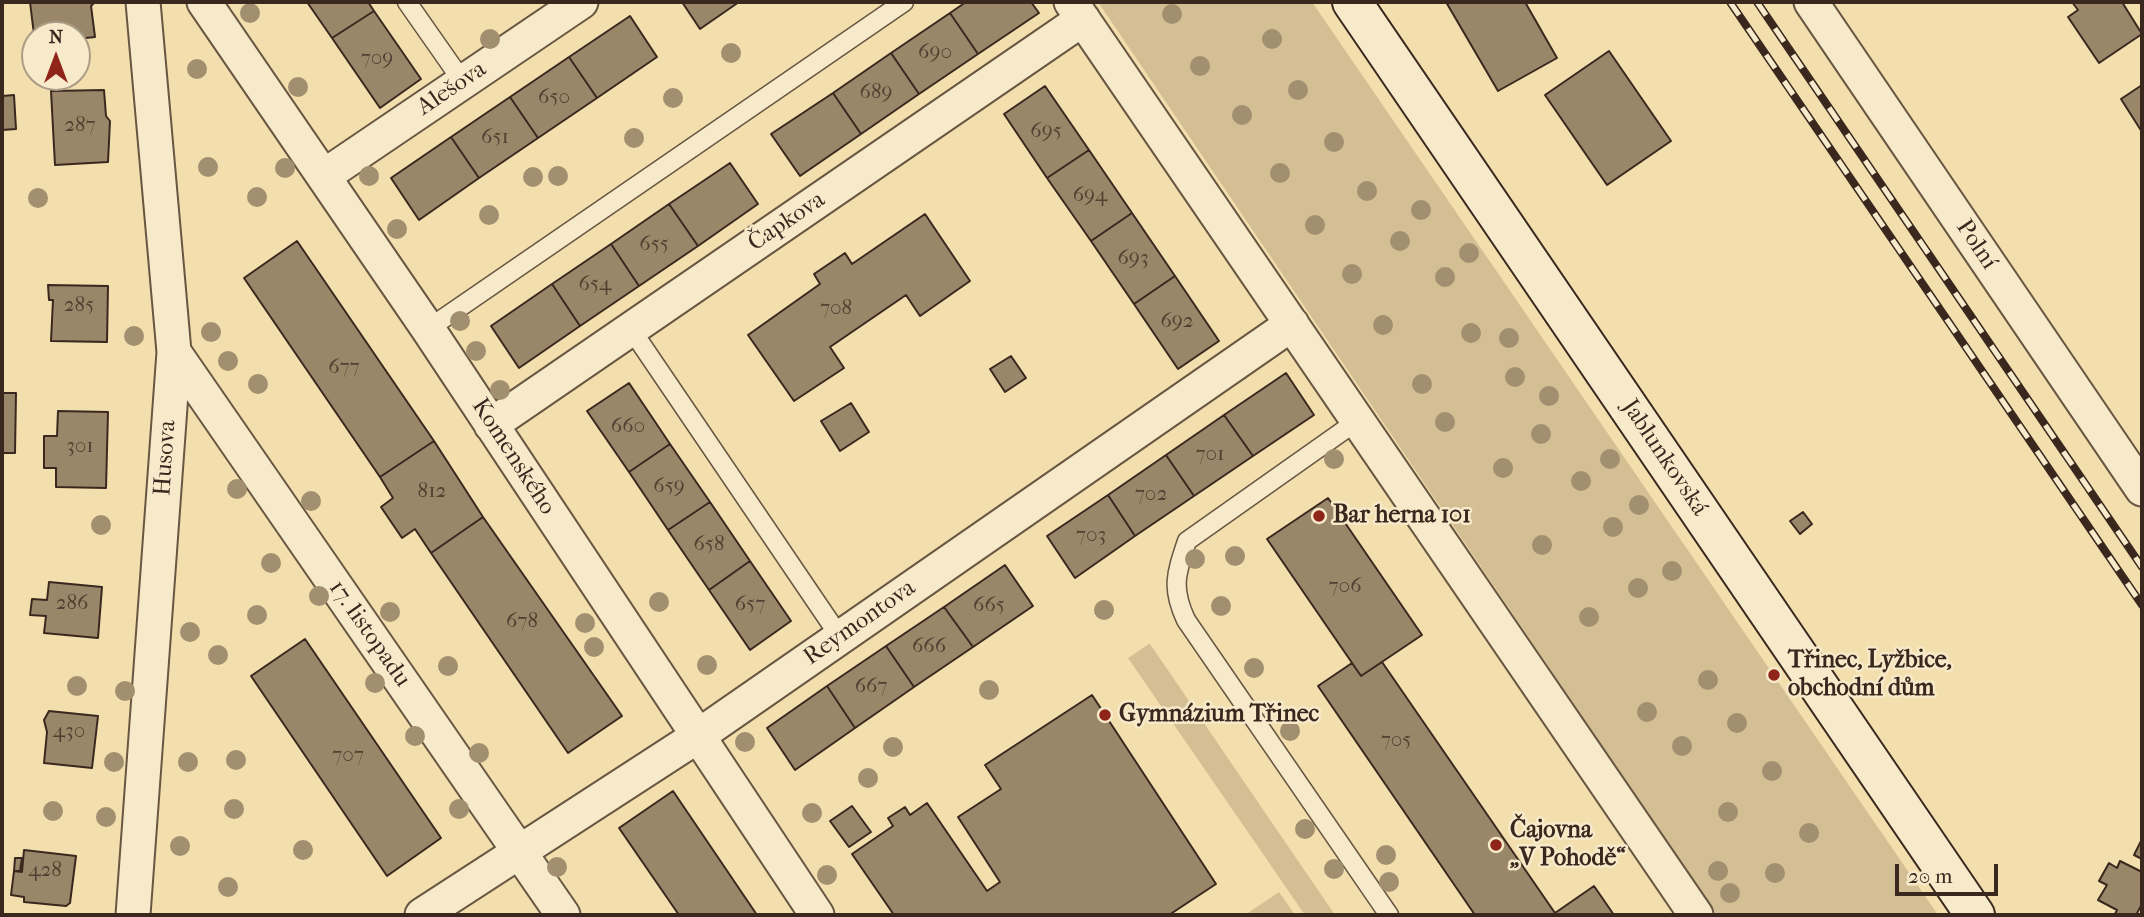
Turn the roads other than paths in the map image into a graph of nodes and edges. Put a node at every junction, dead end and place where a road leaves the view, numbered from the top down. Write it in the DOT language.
graph roads {
  1 [pos="143,2"];
  2 [pos="204,2"];
  3 [pos="407,2"];
  4 [pos="581,2"];
  5 [pos="904,2"];
  6 [pos="1352,2"];
  7 [pos="1811,2"];
  8 [pos="1077,11"];
  9 [pos="463,82"];
  10 [pos="324,176"];
  11 [pos="1292,324"];
  12 [pos="428,329"];
  13 [pos="631,329"];
  14 [pos="174,352"];
  15 [pos="1357,421"];
  16 [pos="491,425"];
  17 [pos="2142,489"];
  18 [pos="840,637"];
  19 [pos="698,736"];
  20 [pos="519,852"];
  21 [pos="133,915"];
  22 [pos="422,915"];
  23 [pos="563,915"];
  24 [pos="817,915"];
  25 [pos="1389,915"];
  26 [pos="1696,915"];
  27 [pos="1975,915"];
  1 -- 14 [label="street, Husova"];
  2 -- 10 [label="street, Komenského"];
  3 -- 9 [label="lane"];
  4 -- 9 [label="street, Alešova"];
  5 -- 12 [label="lane"];
  6 -- 27 [label="main road, Jablunkovská"];
  7 -- 17 [label="street, Polní"];
  8 -- 11 [label="street"];
  8 -- 13 [label="street, Čapkova"];
  9 -- 10 [label="street, Alešova"];
  10 -- 12 [label="street, Komenského"];
  11 -- 15 [label="street"];
  11 -- 18 [label="street, Reymontova"];
  12 -- 16 [label="street, Komenského"];
  13 -- 16 [label="street, Čapkova"];
  13 -- 18 [label="lane"];
  14 -- 20 [label="street, 17. listopadu"];
  14 -- 21 [label="street, Husova"];
  15 -- 25 [label="lane"];
  15 -- 26 [label="street"];
  16 -- 19 [label="street, Komenského"];
  18 -- 19 [label="street, Reymontova"];
  19 -- 20 [label="street, Reymontova"];
  19 -- 24 [label="street, Komenského"];
  20 -- 22 [label="street, Reymontova"];
  20 -- 23 [label="street, 17. listopadu"];
}
